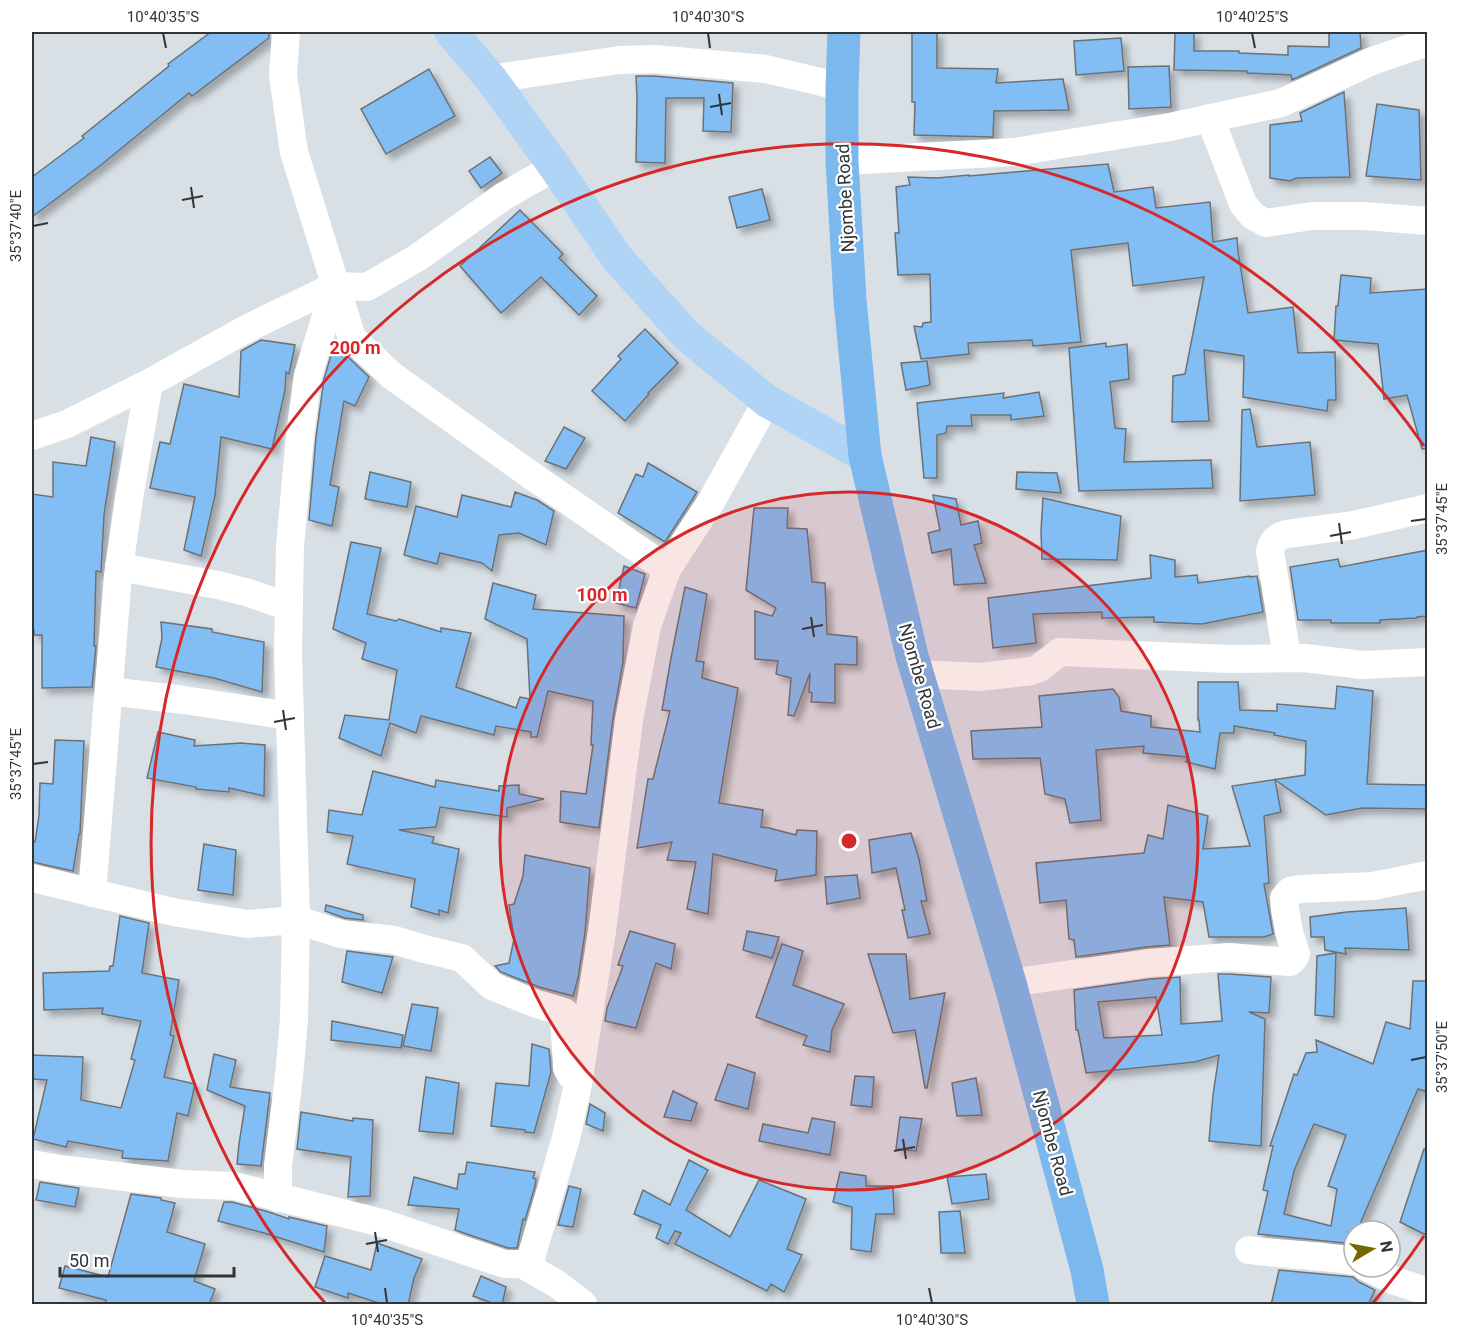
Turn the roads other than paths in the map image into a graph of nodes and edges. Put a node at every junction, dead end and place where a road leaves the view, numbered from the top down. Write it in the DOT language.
graph roads {
  1 [pos="286,32"];
  2 [pos="451,32"];
  3 [pos="844,32"];
  4 [pos="1428,42"];
  5 [pos="491,79"];
  6 [pos="842,87"];
  7 [pos="1210,118"];
  8 [pos="842,161"];
  9 [pos="555,167"];
  10 [pos="1428,221"];
  11 [pos="335,286"];
  12 [pos="149,383"];
  13 [pos="767,400"];
  14 [pos="32,436"];
  15 [pos="866,456"];
  16 [pos="1428,508"];
  17 [pos="119,567"];
  18 [pos="668,569"];
  19 [pos="289,607"];
  20 [pos="1287,658"];
  21 [pos="1428,662"];
  22 [pos="918,674"];
  23 [pos="109,691"];
  24 [pos="290,716"];
  25 [pos="1428,875"];
  26 [pos="32,878"];
  27 [pos="92,893"];
  28 [pos="296,920"];
  29 [pos="1010,983"];
  30 [pos="578,1084"];
  31 [pos="32,1164"];
  32 [pos="278,1198"];
  33 [pos="1250,1250"];
  34 [pos="1342,1260"];
  35 [pos="522,1264"];
  36 [pos="1391,1279"];
  37 [pos="1423,1292"];
  38 [pos="583,1305"];
  39 [pos="1093,1305"];
  1 -- 11 [label="street"];
  2 -- 5 [label="main road"];
  3 -- 6 [label="highway, Njombe Road"];
  4 -- 7 [label="street"];
  5 -- 6 [label="street"];
  5 -- 9 [label="main road"];
  6 -- 8 [label="highway, Njombe Road"];
  7 -- 8 [label="street"];
  7 -- 10 [label="street"];
  8 -- 15 [label="highway, Njombe Road"];
  9 -- 11 [label="street"];
  9 -- 13 [label="main road"];
  11 -- 12 [label="street"];
  11 -- 18 [label="street"];
  11 -- 19 [label="street"];
  12 -- 14 [label="street"];
  12 -- 17 [label="street"];
  13 -- 15 [label="main road"];
  13 -- 18 [label="street"];
  15 -- 22 [label="highway, Njombe Road"];
  16 -- 20 [label="street"];
  17 -- 19 [label="street"];
  17 -- 23 [label="street"];
  18 -- 30 [label="street"];
  19 -- 24 [label="street"];
  20 -- 21 [label="street"];
  20 -- 22 [label="street"];
  22 -- 29 [label="highway, Njombe Road"];
  23 -- 24 [label="street"];
  23 -- 27 [label="street"];
  24 -- 28 [label="street"];
  25 -- 29 [label="street"];
  26 -- 27 [label="street"];
  27 -- 28 [label="street"];
  28 -- 30 [label="street"];
  28 -- 32 [label="street"];
  29 -- 39 [label="highway, Njombe Road"];
  30 -- 35 [label="street"];
  31 -- 32 [label="street"];
  32 -- 35 [label="street"];
  33 -- 34 [label="street"];
  35 -- 38 [label="street"];
  36 -- 37 [label="street"];
}
